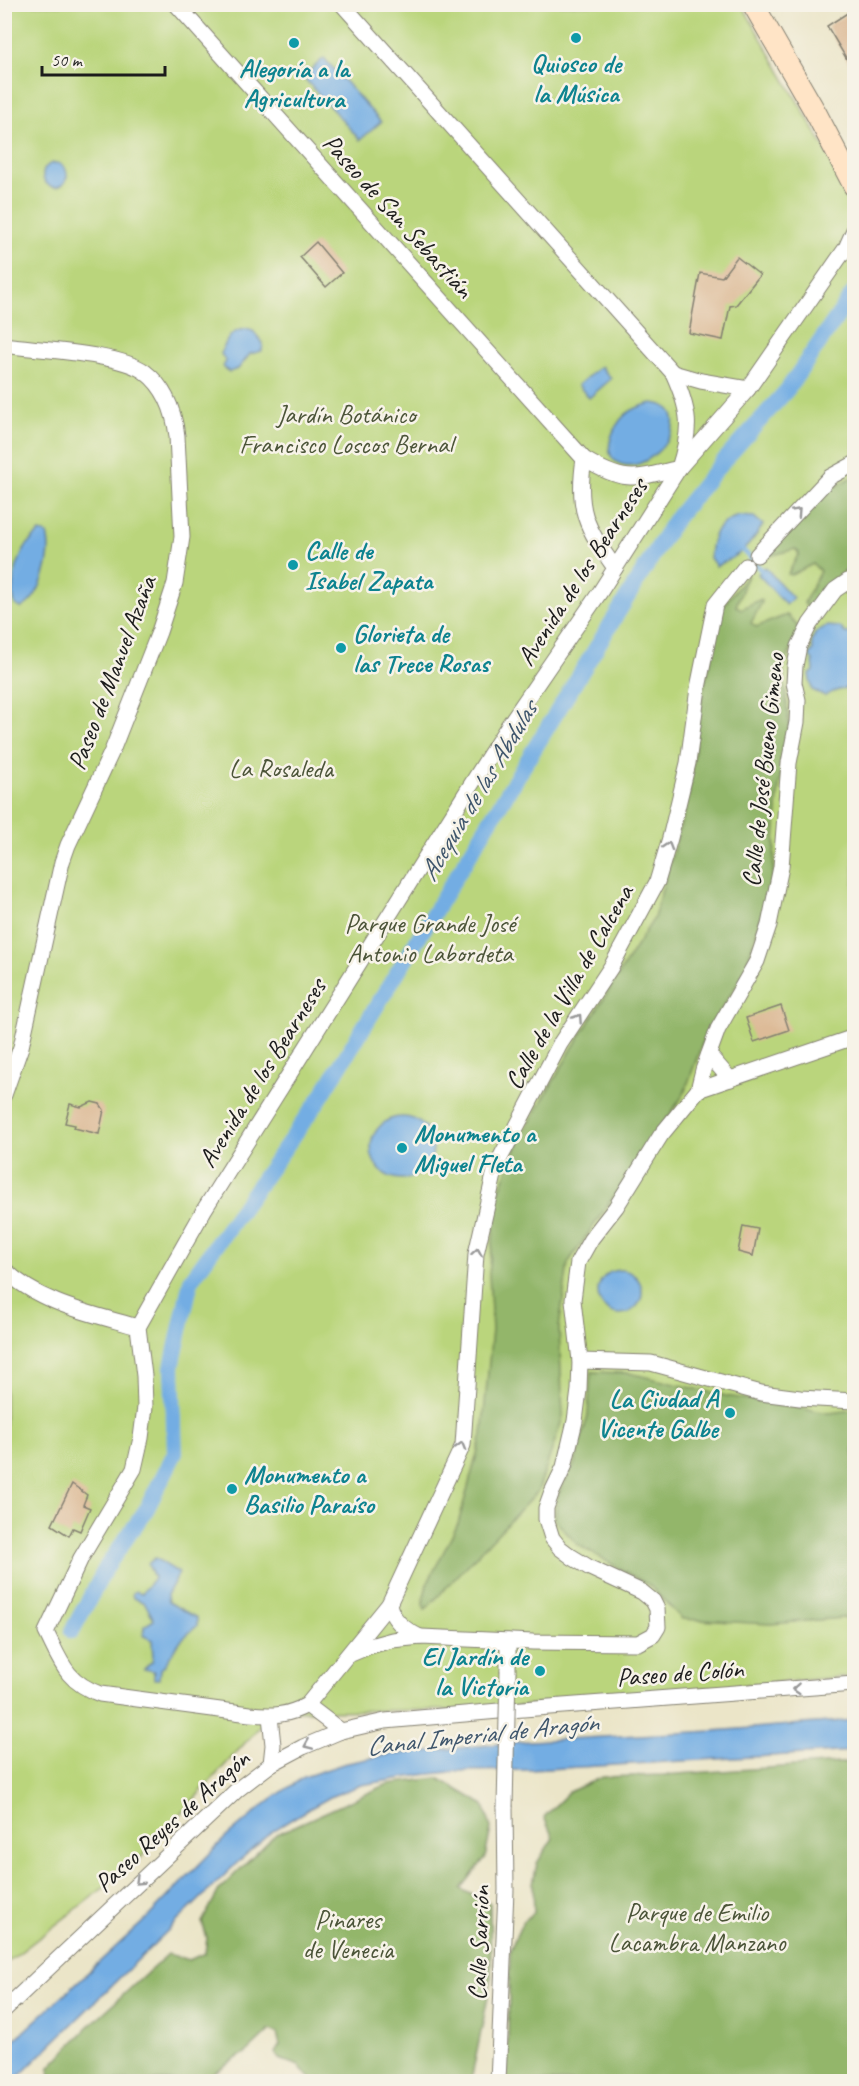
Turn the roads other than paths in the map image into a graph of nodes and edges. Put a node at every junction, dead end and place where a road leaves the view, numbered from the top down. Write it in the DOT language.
graph roads {
  1 [pos="176,4"];
  2 [pos="342,4"];
  3 [pos="753,4"];
  4 [pos="817,115"];
  5 [pos="855,156"];
  6 [pos="855,186"];
  7 [pos="855,230"];
  8 [pos="850,244"];
  9 [pos="4,345"];
  10 [pos="673,373"];
  11 [pos="748,389"];
  12 [pos="584,459"];
  13 [pos="855,464"];
  14 [pos="679,468"];
  15 [pos="757,555"];
  16 [pos="746,566"];
  17 [pos="615,568"];
  18 [pos="855,577"];
  19 [pos="855,1037"];
  20 [pos="709,1055"];
  21 [pos="730,1079"];
  22 [pos="698,1090"];
  23 [pos="4,1095"];
  24 [pos="4,1269"];
  25 [pos="138,1327"];
  26 [pos="580,1361"];
  27 [pos="855,1401"];
  28 [pos="389,1604"];
  29 [pos="421,1637"];
  30 [pos="508,1641"];
  31 [pos="346,1657"];
  32 [pos="855,1684"];
  33 [pos="307,1705"];
  34 [pos="510,1710"];
  35 [pos="270,1716"];
  36 [pos="341,1731"];
  37 [pos="271,1764"];
  38 [pos="4,2010"];
  39 [pos="498,2082"];
  1 -- 12 [label="street, Paseo de San Sebastián"];
  2 -- 10 [label="street"];
  3 -- 4 [label="main road"];
  4 -- 5 [label="main road"];
  4 -- 6 [label="main road"];
  7 -- 8 [label="street, Avenida de los Bearneses"];
  8 -- 11 [label="street, Avenida de los Bearneses"];
  9 -- 23 [label="street, Paseo de Manuel Azaña"];
  10 -- 11 [label="street"];
  10 -- 14 [label="street"];
  11 -- 14 [label="street, Avenida de los Bearneses"];
  12 -- 14 [label="street, Paseo de San Sebastián"];
  12 -- 17 [label="street"];
  15 -- 13 [label="street, one-way"];
  14 -- 17 [label="street, Avenida de los Bearneses"];
  28 -- 16 [label="street, Calle de la Villa de Calcena, one-way"];
  17 -- 25 [label="street, Avenida de los Bearneses"];
  18 -- 20 [label="street, Calle de José Bueno Gimeno"];
  19 -- 21 [label="street"];
  20 -- 21 [label="street"];
  20 -- 22 [label="street, Calle de José Bueno Gimeno"];
  21 -- 22 [label="street"];
  22 -- 26 [label="street, Calle de José Bueno Gimeno"];
  24 -- 25 [label="street"];
  25 -- 35 [label="street"];
  26 -- 27 [label="street"];
  26 -- 30 [label="street, Calle de José Bueno Gimeno"];
  28 -- 29 [label="street"];
  28 -- 31 [label="street, Calle de la Villa de Calcena"];
  29 -- 30 [label="street, Calle de José Bueno Gimeno"];
  29 -- 31 [label="street, Calle de José Bueno Gimeno"];
  30 -- 39 [label="street, Calle Sarrión, bridge"];
  31 -- 33 [label="street"];
  32 -- 34 [label="street, Paseo de Colón, one-way"];
  33 -- 35 [label="street"];
  33 -- 36 [label="street"];
  34 -- 36 [label="street, Paseo Reyes de Aragón"];
  35 -- 37 [label="street"];
  36 -- 37 [label="street, Paseo Reyes de Aragón, one-way"];
  37 -- 38 [label="street, Paseo Reyes de Aragón, one-way"];
}
